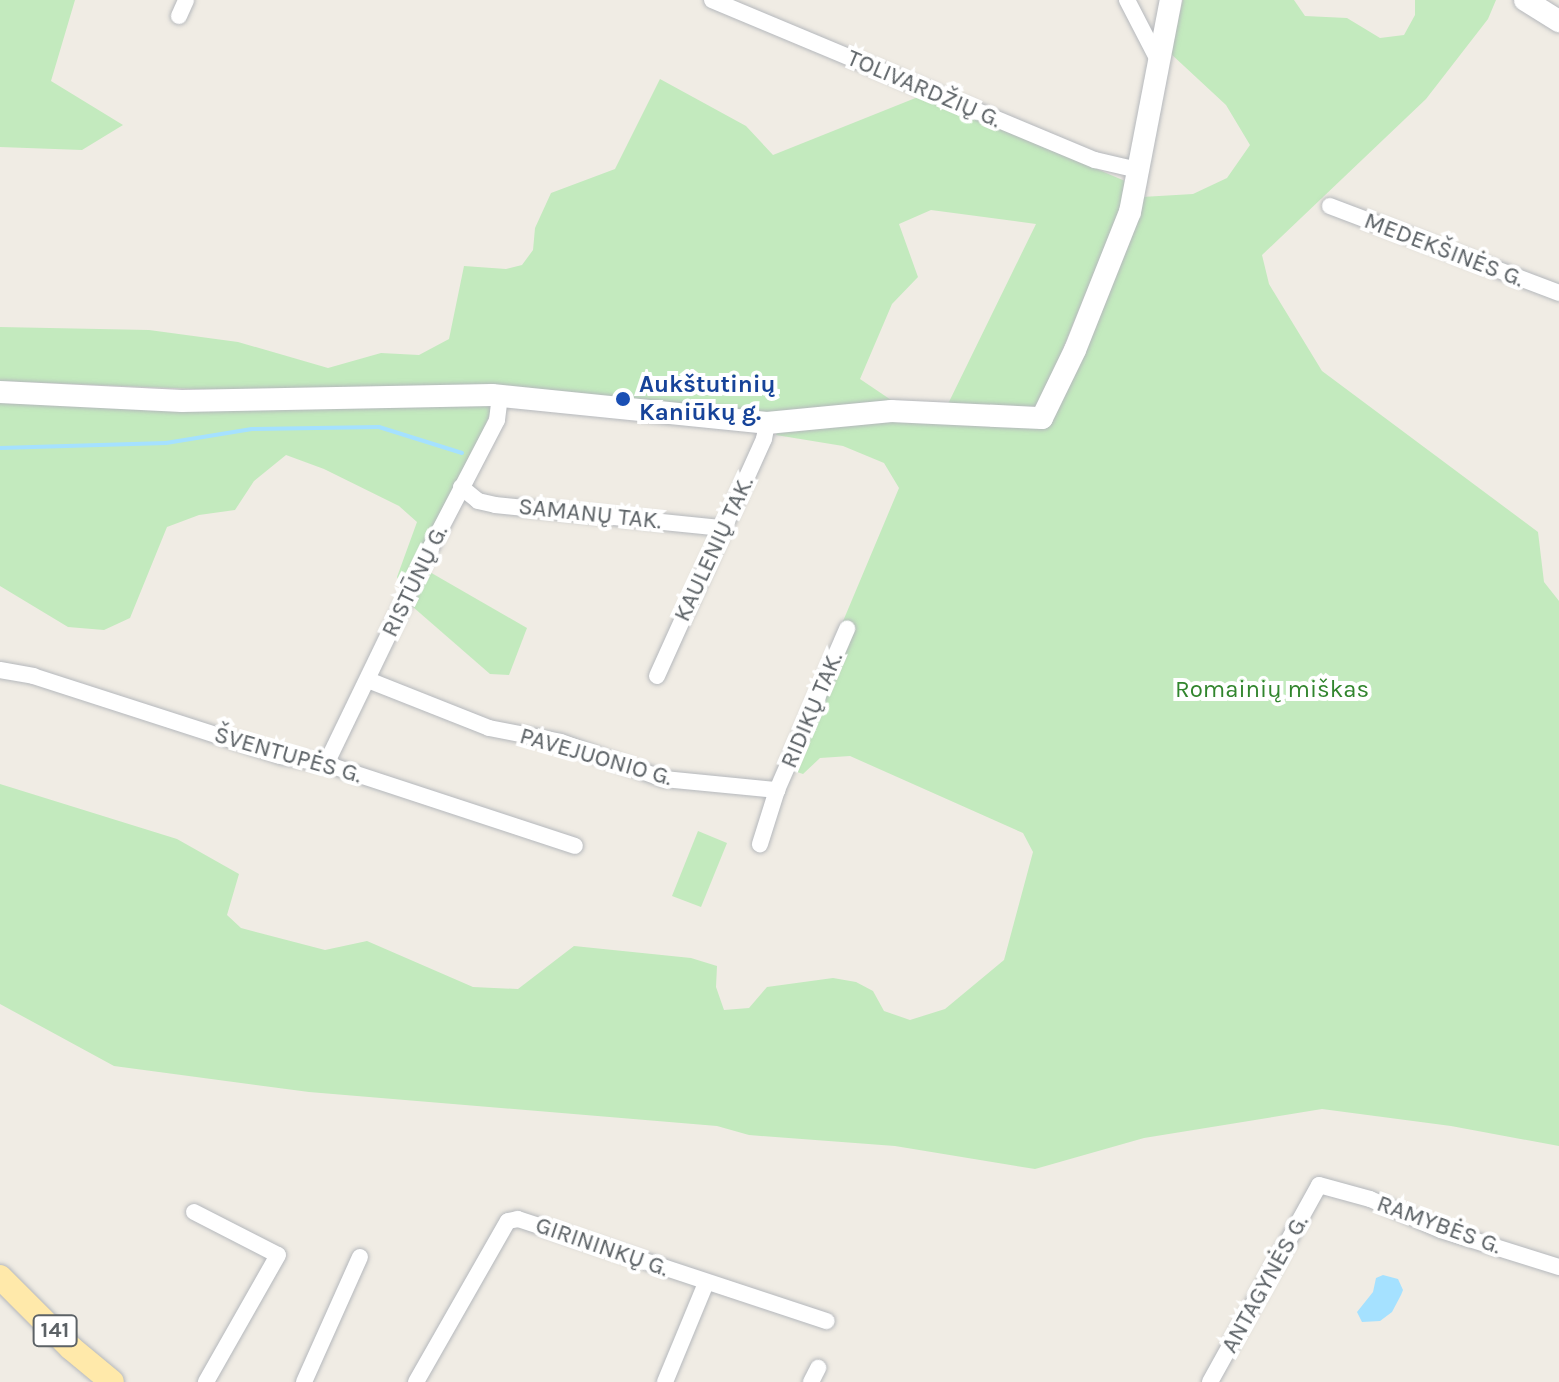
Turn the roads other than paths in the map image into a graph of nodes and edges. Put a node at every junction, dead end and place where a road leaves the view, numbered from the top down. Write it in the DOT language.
graph roads {
  1 [pos="712,0"];
  2 [pos="1127,0"];
  3 [pos="1171,0"];
  4 [pos="1525,0"];
  5 [pos="1559,21"];
  6 [pos="1159,62"];
  7 [pos="1138,170"];
  8 [pos="1330,206"];
  9 [pos="1559,293"];
  10 [pos="0,392"];
  11 [pos="500,396"];
  12 [pos="767,423"];
  13 [pos="461,487"];
  14 [pos="723,528"];
  15 [pos="847,629"];
  16 [pos="0,670"];
  17 [pos="657,676"];
  18 [pos="368,680"];
  19 [pos="326,764"];
  20 [pos="777,790"];
  21 [pos="760,844"];
  22 [pos="575,846"];
  23 [pos="1319,1185"];
  24 [pos="194,1212"];
  25 [pos="360,1257"];
  26 [pos="1559,1267"];
  27 [pos="0,1277"];
  28 [pos="706,1283"];
  29 [pos="827,1321"];
  30 [pos="112,1382"];
  31 [pos="206,1382"];
  32 [pos="304,1382"];
  33 [pos="416,1382"];
  34 [pos="665,1382"];
  35 [pos="1210,1382"];
  1 -- 7 [label="street, TOLIVARDŽIŲ G."];
  2 -- 6 [label="street"];
  3 -- 6 [label="street"];
  4 -- 5 [label="street"];
  6 -- 7 [label="street"];
  7 -- 12 [label="street"];
  8 -- 9 [label="street, MEDEKŠINĖS G."];
  10 -- 11 [label="street"];
  11 -- 12 [label="street"];
  11 -- 13 [label="street, RISTŪNŲ G."];
  12 -- 14 [label="street, KAULENIŲ TAK."];
  13 -- 14 [label="street, SAMANŲ TAK."];
  13 -- 18 [label="street, RISTŪNŲ G."];
  14 -- 17 [label="street, KAULENIŲ TAK."];
  15 -- 20 [label="street, RIDIKŲ TAK."];
  16 -- 19 [label="street, ŠVENTUPĖS G."];
  18 -- 19 [label="street, RISTŪNŲ G."];
  18 -- 20 [label="street, PAVEJUONIO G."];
  19 -- 22 [label="street, ŠVENTUPĖS G."];
  20 -- 21 [label="street"];
  23 -- 26 [label="street, RAMYBĖS G."];
  23 -- 35 [label="street, ANTAGYNĖS G."];
  24 -- 31 [label="street"];
  25 -- 32 [label="street"];
  27 -- 30 [label="main road, 141"];
  28 -- 29 [label="street, GIRININKŲ G."];
  28 -- 33 [label="street, GIRININKŲ G."];
  28 -- 34 [label="street"];
}
